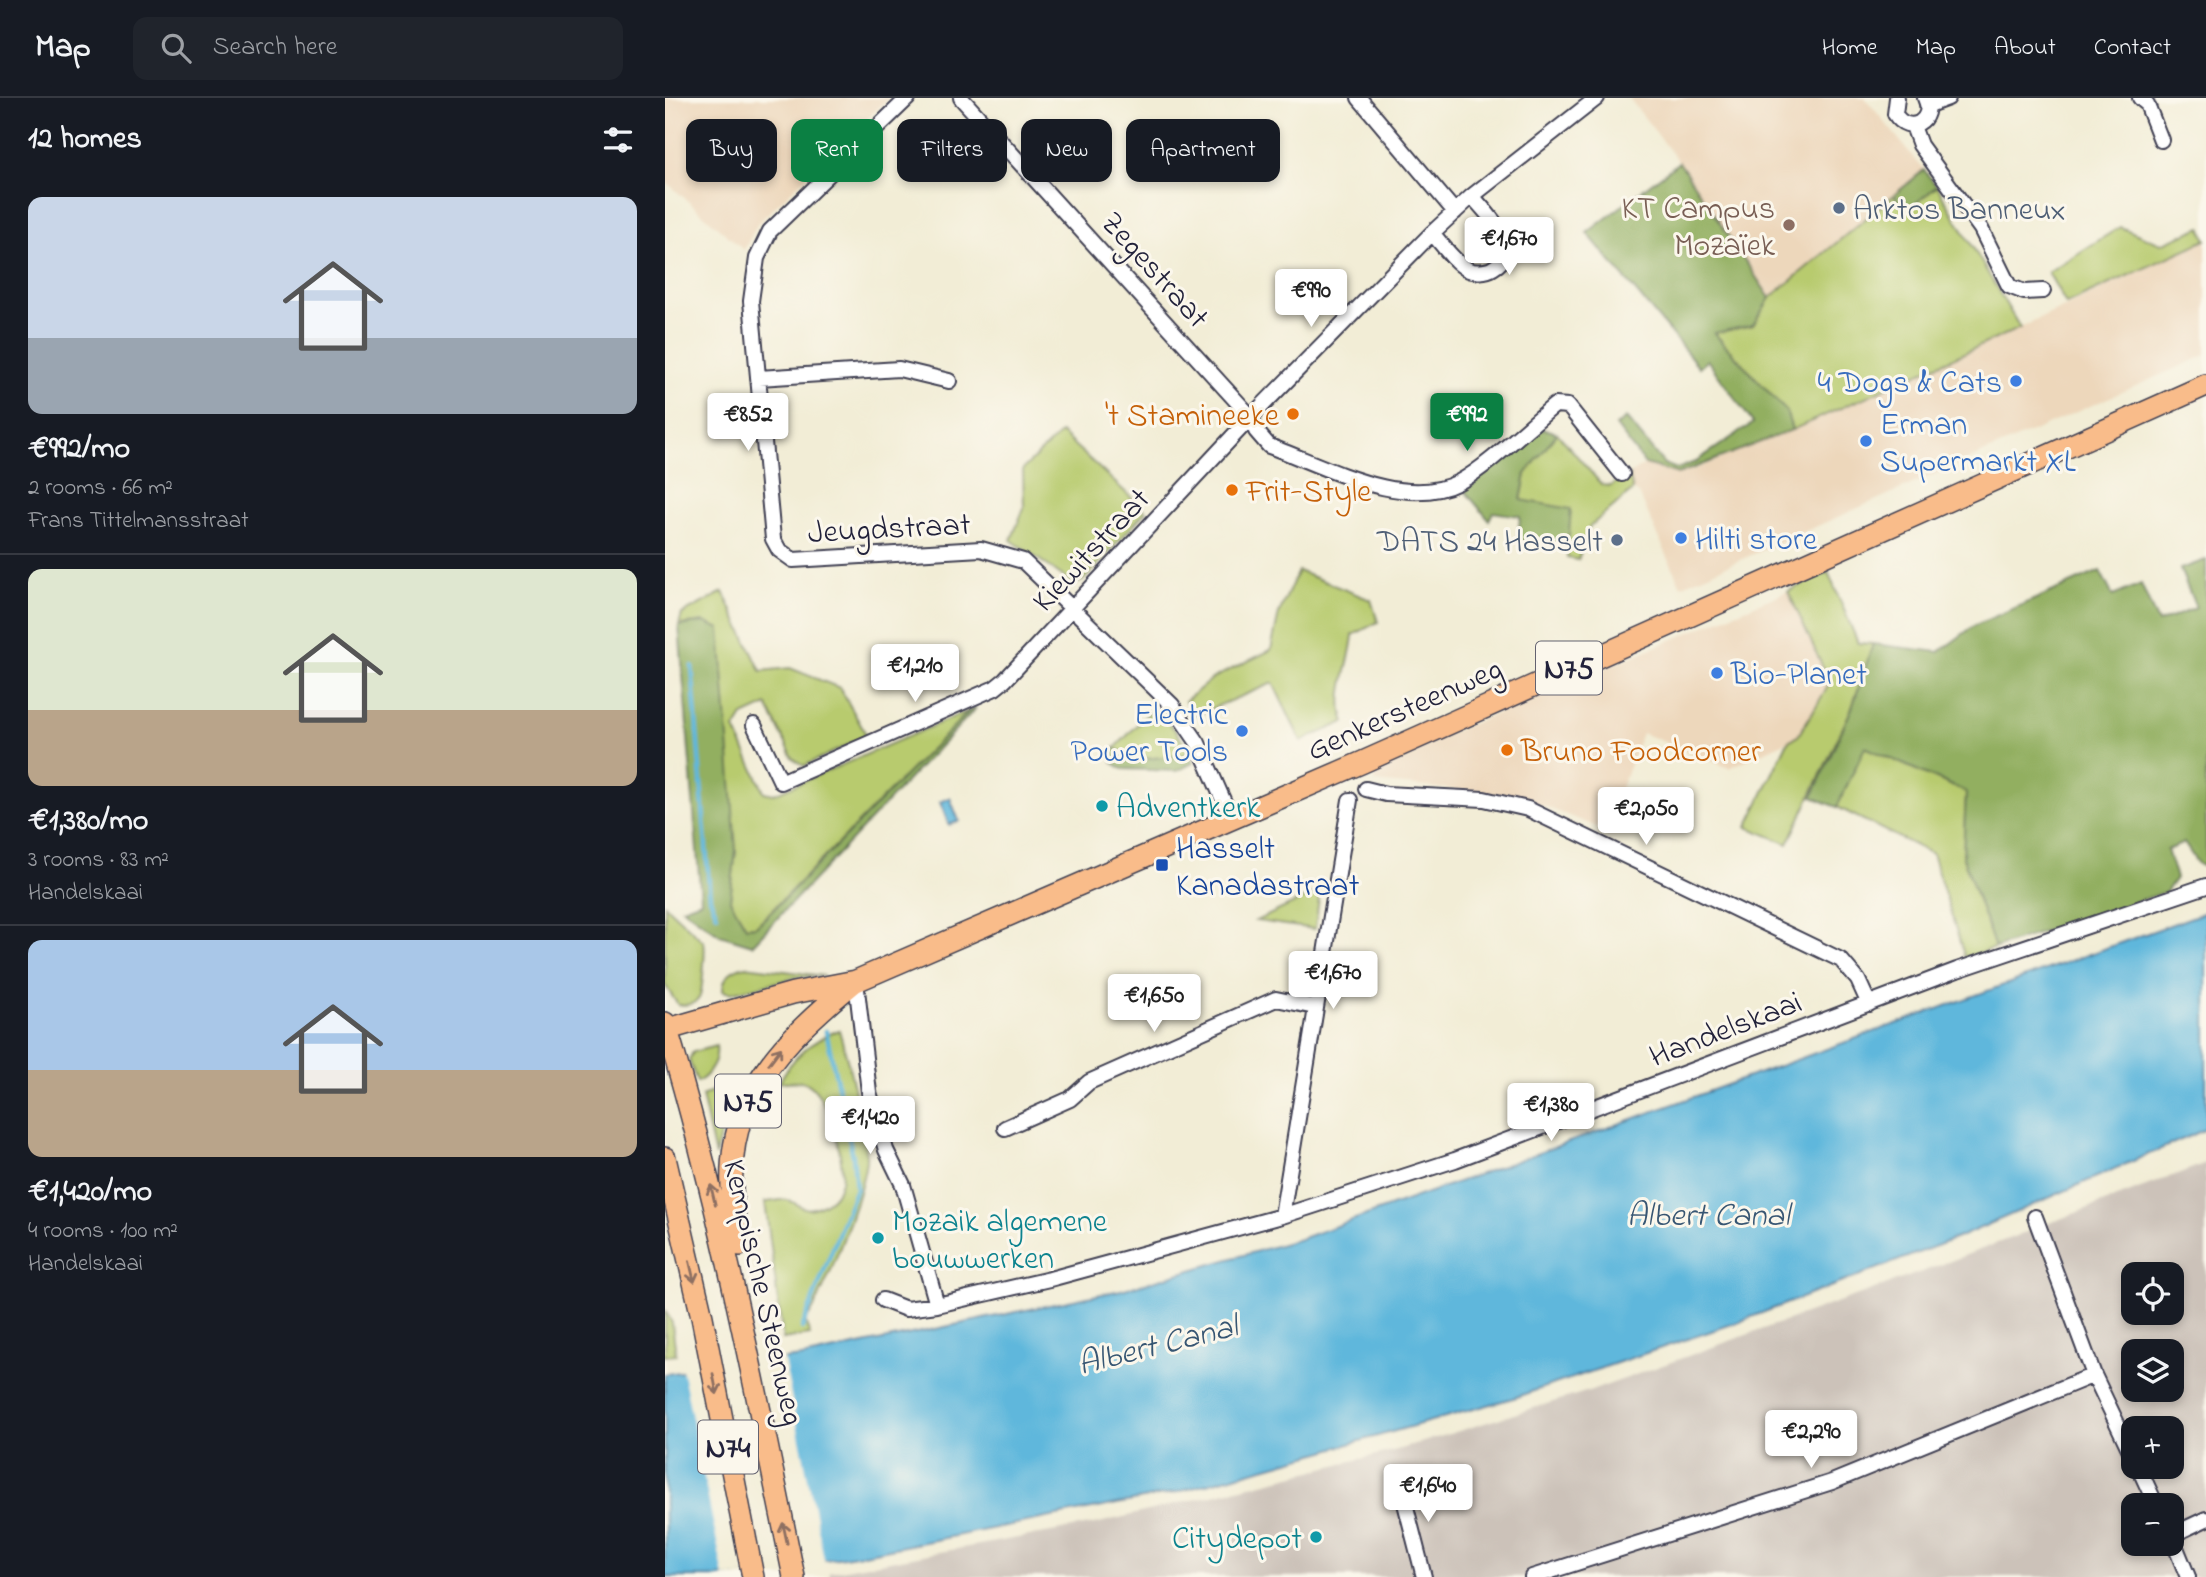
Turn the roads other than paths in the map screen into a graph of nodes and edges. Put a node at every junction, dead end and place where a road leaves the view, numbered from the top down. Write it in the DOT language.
graph roads {
  1 [pos="908,98"];
  2 [pos="961,98"];
  3 [pos="1359,98"];
  4 [pos="1597,98"];
  5 [pos="1948,98"];
  6 [pos="2140,98"];
  7 [pos="1896,99"];
  8 [pos="1927,102"];
  9 [pos="1913,125"];
  10 [pos="2161,139"];
  11 [pos="1472,196"];
  12 [pos="1455,212"];
  13 [pos="1432,233"];
  14 [pos="2043,290"];
  15 [pos="759,378"];
  16 [pos="949,381"];
  17 [pos="2206,385"];
  18 [pos="1251,417"];
  19 [pos="1622,474"];
  20 [pos="1072,610"];
  21 [pos="754,725"];
  22 [pos="1366,789"];
  23 [pos="1350,800"];
  24 [pos="1231,818"];
  25 [pos="2206,886"];
  26 [pos="856,981"];
  27 [pos="1869,1004"];
  28 [pos="1315,1007"];
  29 [pos="666,1028"];
  30 [pos="1005,1128"];
  31 [pos="665,1158"];
  32 [pos="1282,1216"];
  33 [pos="2035,1217"];
  34 [pos="883,1300"];
  35 [pos="937,1305"];
  36 [pos="740,1309"];
  37 [pos="2094,1375"];
  38 [pos="2121,1432"];
  39 [pos="1399,1480"];
  40 [pos="2206,1519"];
  41 [pos="2184,1530"];
  42 [pos="2180,1556"];
  43 [pos="753,1577"];
  44 [pos="794,1577"];
  45 [pos="1424,1577"];
  46 [pos="1532,1577"];
  47 [pos="2188,1577"];
  1 -- 15 [label="street, Jeugdstraat"];
  2 -- 18 [label="street, Zegestraat"];
  3 -- 12 [label="street"];
  4 -- 11 [label="street, Kiewitstraat"];
  5 -- 8 [label="street"];
  6 -- 10 [label="street"];
  7 -- 9 [label="street"];
  8 -- 9 [label="street"];
  9 -- 14 [label="street"];
  11 -- 12 [label="street, Kiewitstraat"];
  11 -- 13 [label="street"];
  12 -- 13 [label="street, Kiewitstraat"];
  13 -- 18 [label="street, Kiewitstraat"];
  15 -- 16 [label="street"];
  15 -- 20 [label="street, Jeugdstraat"];
  17 -- 24 [label="main road, Genkersteenweg / N75"];
  18 -- 19 [label="street, Zegestraat"];
  18 -- 20 [label="street, Kiewitstraat"];
  20 -- 21 [label="street, Kiewitstraat"];
  20 -- 24 [label="street, Jeugdstraat"];
  22 -- 27 [label="street"];
  23 -- 28 [label="street"];
  24 -- 26 [label="main road, Genkersteenweg / N75"];
  25 -- 27 [label="street, Handelskaai"];
  26 -- 29 [label="main road, Genkersteenweg / N75"];
  26 -- 35 [label="street"];
  36 -- 26 [label="main road, Genkersteenweg / N75, one-way"];
  27 -- 32 [label="street, Handelskaai"];
  28 -- 30 [label="street"];
  28 -- 32 [label="street"];
  36 -- 29 [label="main road, Kempische Steenweg / N74, one-way"];
  31 -- 43 [label="main road, Kempische Steenweg / N74, one-way"];
  32 -- 35 [label="street, Handelskaai"];
  33 -- 37 [label="street"];
  34 -- 35 [label="street, Handelskaai"];
  44 -- 36 [label="main road, Kempische Steenweg / N74, one-way"];
  37 -- 38 [label="street"];
  37 -- 46 [label="street"];
  39 -- 45 [label="street"];
  40 -- 41 [label="street"];
  42 -- 47 [label="street"];
}
